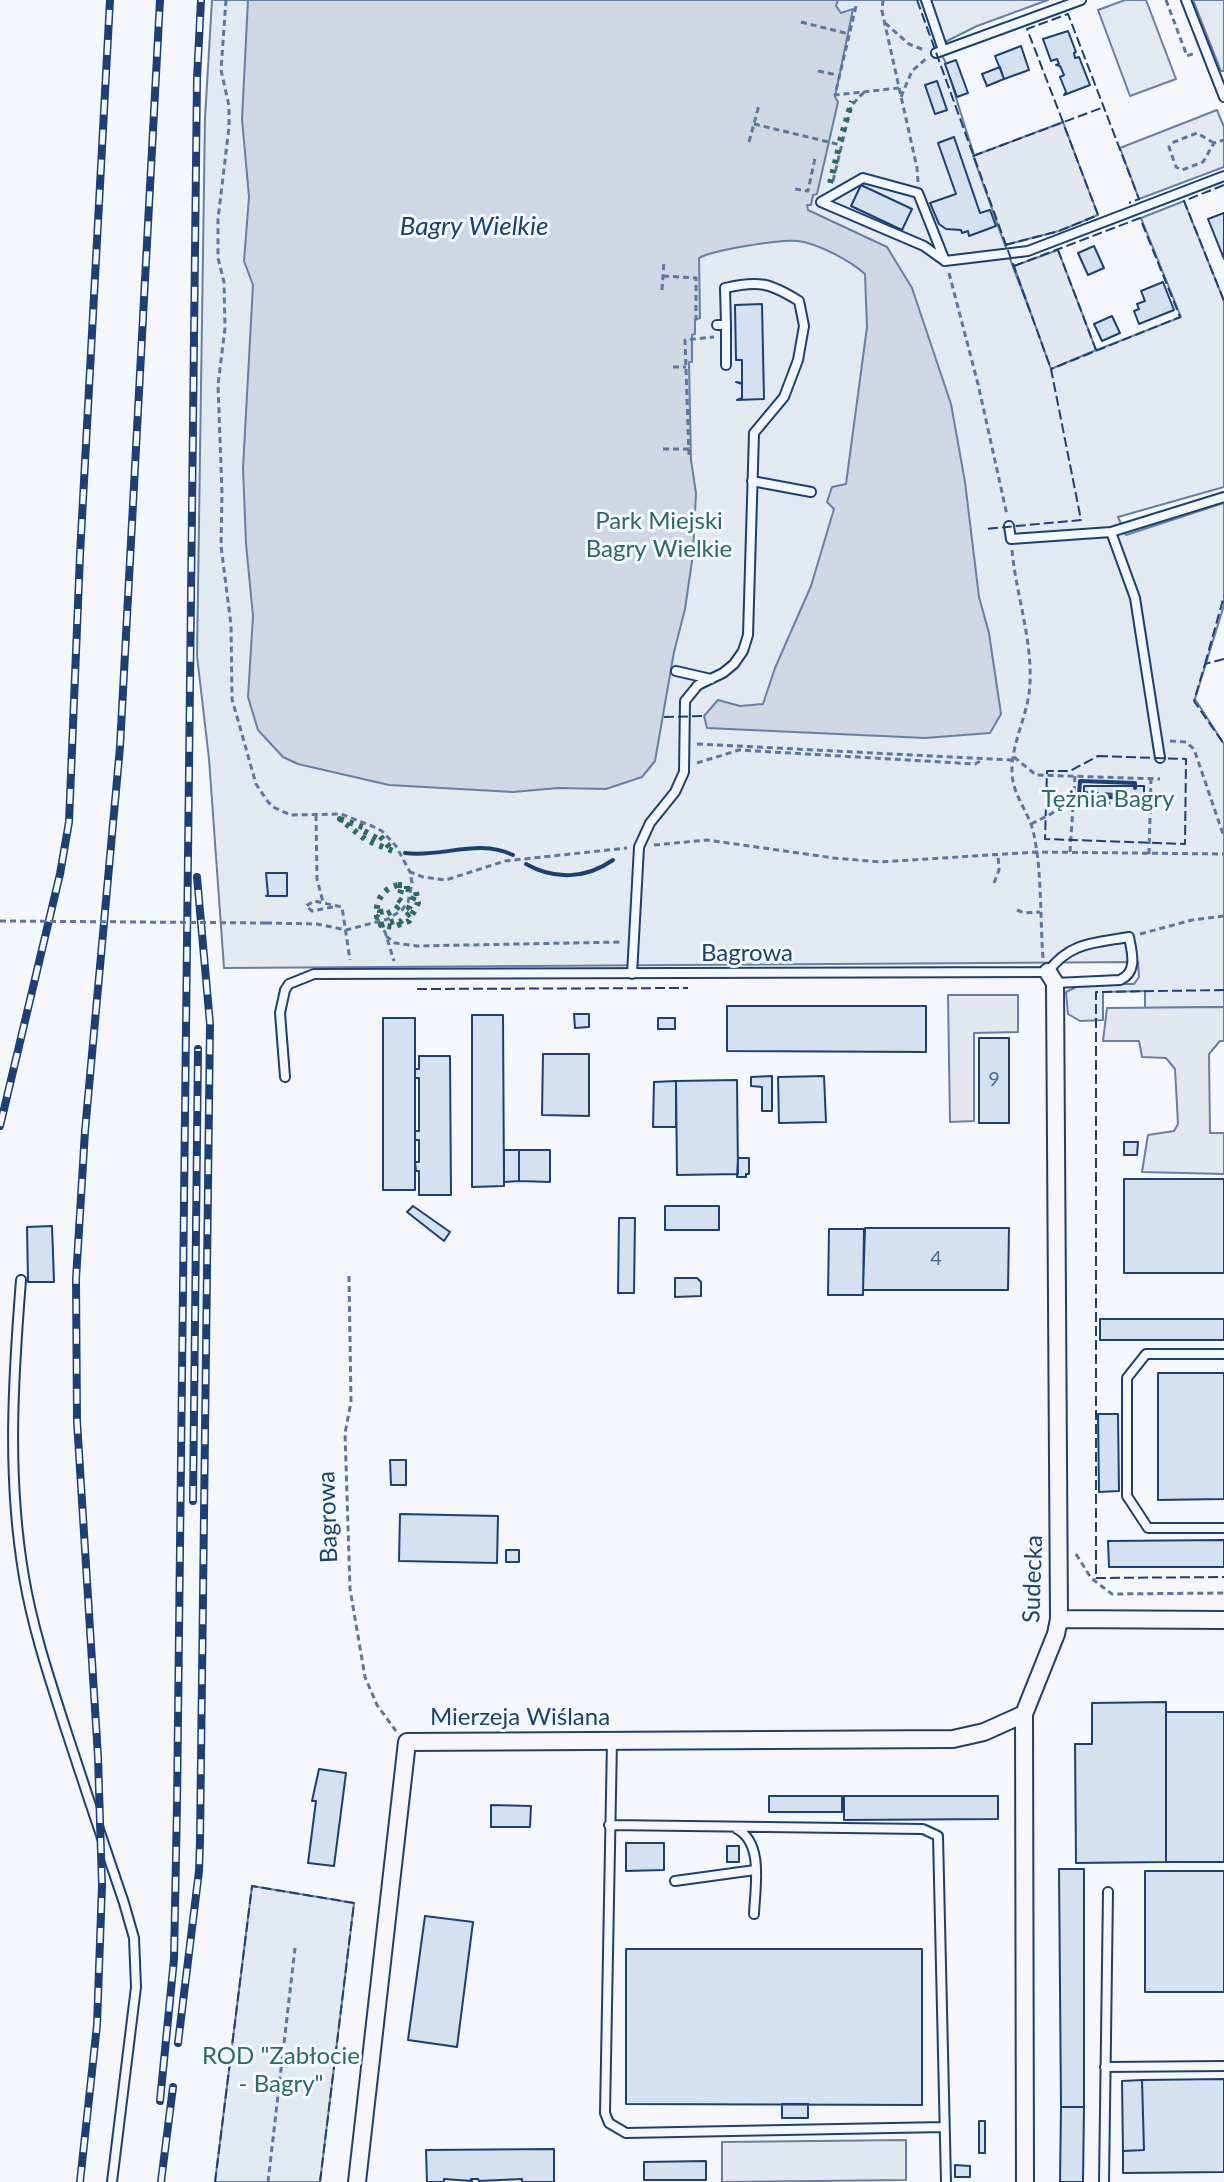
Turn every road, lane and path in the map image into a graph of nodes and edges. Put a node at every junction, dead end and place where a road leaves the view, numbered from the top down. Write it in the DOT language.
graph roads {
  1 [pos="226,0"];
  2 [pos="883,0"];
  3 [pos="926,0"];
  4 [pos="1081,0"];
  5 [pos="1166,0"];
  6 [pos="1186,0"];
  7 [pos="856,6"];
  8 [pos="801,22"];
  9 [pos="885,23"];
  10 [pos="849,34"];
  11 [pos="1205,49"];
  12 [pos="939,51"];
  13 [pos="818,71"];
  14 [pos="837,75"];
  15 [pos="899,88"];
  16 [pos="864,92"];
  17 [pos="901,97"];
  18 [pos="1224,97"];
  19 [pos="759,105"];
  20 [pos="754,124"];
  21 [pos="1224,140"];
  22 [pos="749,142"];
  23 [pos="1214,143"];
  24 [pos="841,145"];
  25 [pos="808,159"];
  26 [pos="805,174"];
  27 [pos="811,175"];
  28 [pos="1224,176"];
  29 [pos="795,189"];
  30 [pos="918,193"];
  31 [pos="829,197"];
  32 [pos="664,261"];
  33 [pos="945,261"];
  34 [pos="663,276"];
  35 [pos="662,290"];
  36 [pos="696,320"];
  37 [pos="715,337"];
  38 [pos="726,365"];
  39 [pos="673,367"];
  40 [pos="686,367"];
  41 [pos="663,449"];
  42 [pos="689,449"];
  43 [pos="689,455"];
  44 [pos="752,481"];
  45 [pos="811,492"];
  46 [pos="1224,497"];
  47 [pos="1009,526"];
  48 [pos="1111,532"];
  49 [pos="1011,539"];
  50 [pos="676,671"];
  51 [pos="712,679"];
  52 [pos="1157,740"];
  53 [pos="685,743"];
  54 [pos="1013,758"];
  55 [pos="1160,758"];
  56 [pos="985,759"];
  57 [pos="684,772"];
  58 [pos="1075,776"];
  59 [pos="1151,778"];
  60 [pos="1160,779"];
  61 [pos="1074,801"];
  62 [pos="1150,804"];
  63 [pos="1159,804"];
  64 [pos="316,815"];
  65 [pos="1030,824"];
  66 [pos="1224,837"];
  67 [pos="639,847"];
  68 [pos="1036,852"];
  69 [pos="1070,853"];
  70 [pos="1149,854"];
  71 [pos="1224,854"];
  72 [pos="998,855"];
  73 [pos="410,872"];
  74 [pos="994,883"];
  75 [pos="323,903"];
  76 [pos="333,907"];
  77 [pos="1017,910"];
  78 [pos="1040,912"];
  79 [pos="1224,916"];
  80 [pos="0,921"];
  81 [pos="378,922"];
  82 [pos="346,930"];
  83 [pos="386,936"];
  84 [pos="1129,937"];
  85 [pos="633,942"];
  86 [pos="632,974"];
  87 [pos="353,976"];
  88 [pos="399,976"];
  89 [pos="1052,977"];
  90 [pos="285,1077"];
  91 [pos="349,1276"];
  92 [pos="21,1280"];
  93 [pos="1224,1354"];
  94 [pos="1224,1528"];
  95 [pos="1075,1553"];
  96 [pos="1224,1593"];
  97 [pos="1059,1619"];
  98 [pos="1224,1620"];
  99 [pos="1024,1714"];
  100 [pos="612,1741"];
  101 [pos="407,1742"];
  102 [pos="609,1825"];
  103 [pos="733,1826"];
  104 [pos="755,1870"];
  105 [pos="675,1881"];
  106 [pos="1108,1892"];
  107 [pos="754,1914"];
  108 [pos="295,1948"];
  109 [pos="1224,2066"];
  110 [pos="1105,2067"];
  111 [pos="944,2127"];
  112 [pos="112,2182"];
  113 [pos="268,2182"];
  114 [pos="357,2182"];
  115 [pos="946,2182"];
  116 [pos="1025,2182"];
  117 [pos="1104,2182"];
  1 -- 64 [label="path"];
  2 -- 9 [label="path"];
  3 -- 12 [label="lane"];
  4 -- 12 [label="lane"];
  5 -- 11 [label="path"];
  6 -- 11 [label="lane"];
  7 -- 10 [label="path"];
  8 -- 10 [label="path"];
  9 -- 12 [label="path"];
  9 -- 15 [label="path"];
  10 -- 16 [label="path"];
  11 -- 18 [label="lane"];
  12 -- 17 [label="path"];
  13 -- 14 [label="path"];
  15 -- 16 [label="path"];
  15 -- 17 [label="path"];
  16 -- 24 [label="path"];
  17 -- 30 [label="path"];
  19 -- 20 [label="path"];
  20 -- 22 [label="path"];
  20 -- 24 [label="path"];
  21 -- 23 [label="path"];
  23 -- 23 [label="path"];
  24 -- 31 [label="path"];
  25 -- 27 [label="path"];
  26 -- 27 [label="path"];
  27 -- 29 [label="path"];
  28 -- 33 [label="lane"];
  30 -- 31 [label="lane"];
  30 -- 33 [label="lane"];
  31 -- 33 [label="lane"];
  32 -- 34 [label="path"];
  33 -- 47 [label="path"];
  34 -- 35 [label="path"];
  34 -- 36 [label="path"];
  37 -- 40 [label="path"];
  38 -- 44 [label="lane"];
  39 -- 40 [label="path"];
  40 -- 42 [label="path"];
  41 -- 42 [label="path"];
  42 -- 43 [label="path"];
  44 -- 45 [label="lane"];
  44 -- 51 [label="lane"];
  46 -- 48 [label="lane"];
  47 -- 49 [label="lane"];
  48 -- 49 [label="lane"];
  48 -- 52 [label="lane"];
  49 -- 54 [label="path"];
  50 -- 51 [label="lane"];
  51 -- 53 [label="lane"];
  52 -- 55 [label="lane"];
  52 -- 66 [label="path"];
  53 -- 56 [label="path"];
  53 -- 57 [label="lane"];
  54 -- 56 [label="path"];
  54 -- 58 [label="path"];
  54 -- 65 [label="path"];
  56 -- 57 [label="path"];
  57 -- 67 [label="lane"];
  58 -- 59 [label="path"];
  58 -- 61 [label="path"];
  59 -- 60 [label="path"];
  59 -- 62 [label="path"];
  61 -- 62 [label="path"];
  61 -- 65 [label="path"];
  61 -- 69 [label="path"];
  62 -- 63 [label="path"];
  62 -- 70 [label="path"];
  64 -- 73 [label="path"];
  64 -- 75 [label="path"];
  65 -- 68 [label="path"];
  67 -- 72 [label="path"];
  67 -- 73 [label="path"];
  67 -- 85 [label="lane"];
  68 -- 69 [label="path"];
  68 -- 72 [label="path"];
  68 -- 78 [label="path"];
  69 -- 70 [label="path"];
  70 -- 71 [label="path"];
  72 -- 74 [label="path"];
  73 -- 81 [label="path"];
  75 -- 76 [label="path"];
  75 -- 76 [label="path"];
  76 -- 82 [label="path"];
  77 -- 78 [label="path"];
  78 -- 89 [label="path"];
  79 -- 84 [label="path"];
  80 -- 82 [label="path, bridge"];
  81 -- 82 [label="path"];
  81 -- 83 [label="path"];
  82 -- 87 [label="path"];
  83 -- 85 [label="path"];
  83 -- 88 [label="path"];
  84 -- 89 [label="lane"];
  84 -- 89 [label="lane, Bagrowa"];
  85 -- 86 [label="lane"];
  86 -- 88 [label="lane, Bagrowa"];
  86 -- 89 [label="lane, Bagrowa"];
  87 -- 88 [label="lane, Bagrowa"];
  87 -- 90 [label="lane, Bagrowa"];
  89 -- 97 [label="street, Sudecka"];
  91 -- 101 [label="path, Bagrowa"];
  92 -- 112 [label="lane"];
  93 -- 94 [label="lane"];
  95 -- 96 [label="path"];
  97 -- 98 [label="street"];
  97 -- 99 [label="street, Sudecka"];
  99 -- 100 [label="street, Mierzeja Wiślana"];
  99 -- 116 [label="street, Sudecka"];
  100 -- 101 [label="street, Mierzeja Wiślana"];
  100 -- 102 [label="lane"];
  101 -- 114 [label="street, Mierzeja Wiślana"];
  102 -- 103 [label="lane"];
  102 -- 111 [label="lane"];
  103 -- 104 [label="lane"];
  103 -- 111 [label="lane"];
  104 -- 105 [label="lane"];
  104 -- 107 [label="lane"];
  106 -- 110 [label="lane"];
  108 -- 113 [label="path"];
  109 -- 110 [label="lane"];
  110 -- 117 [label="lane"];
  111 -- 115 [label="lane"];
}
